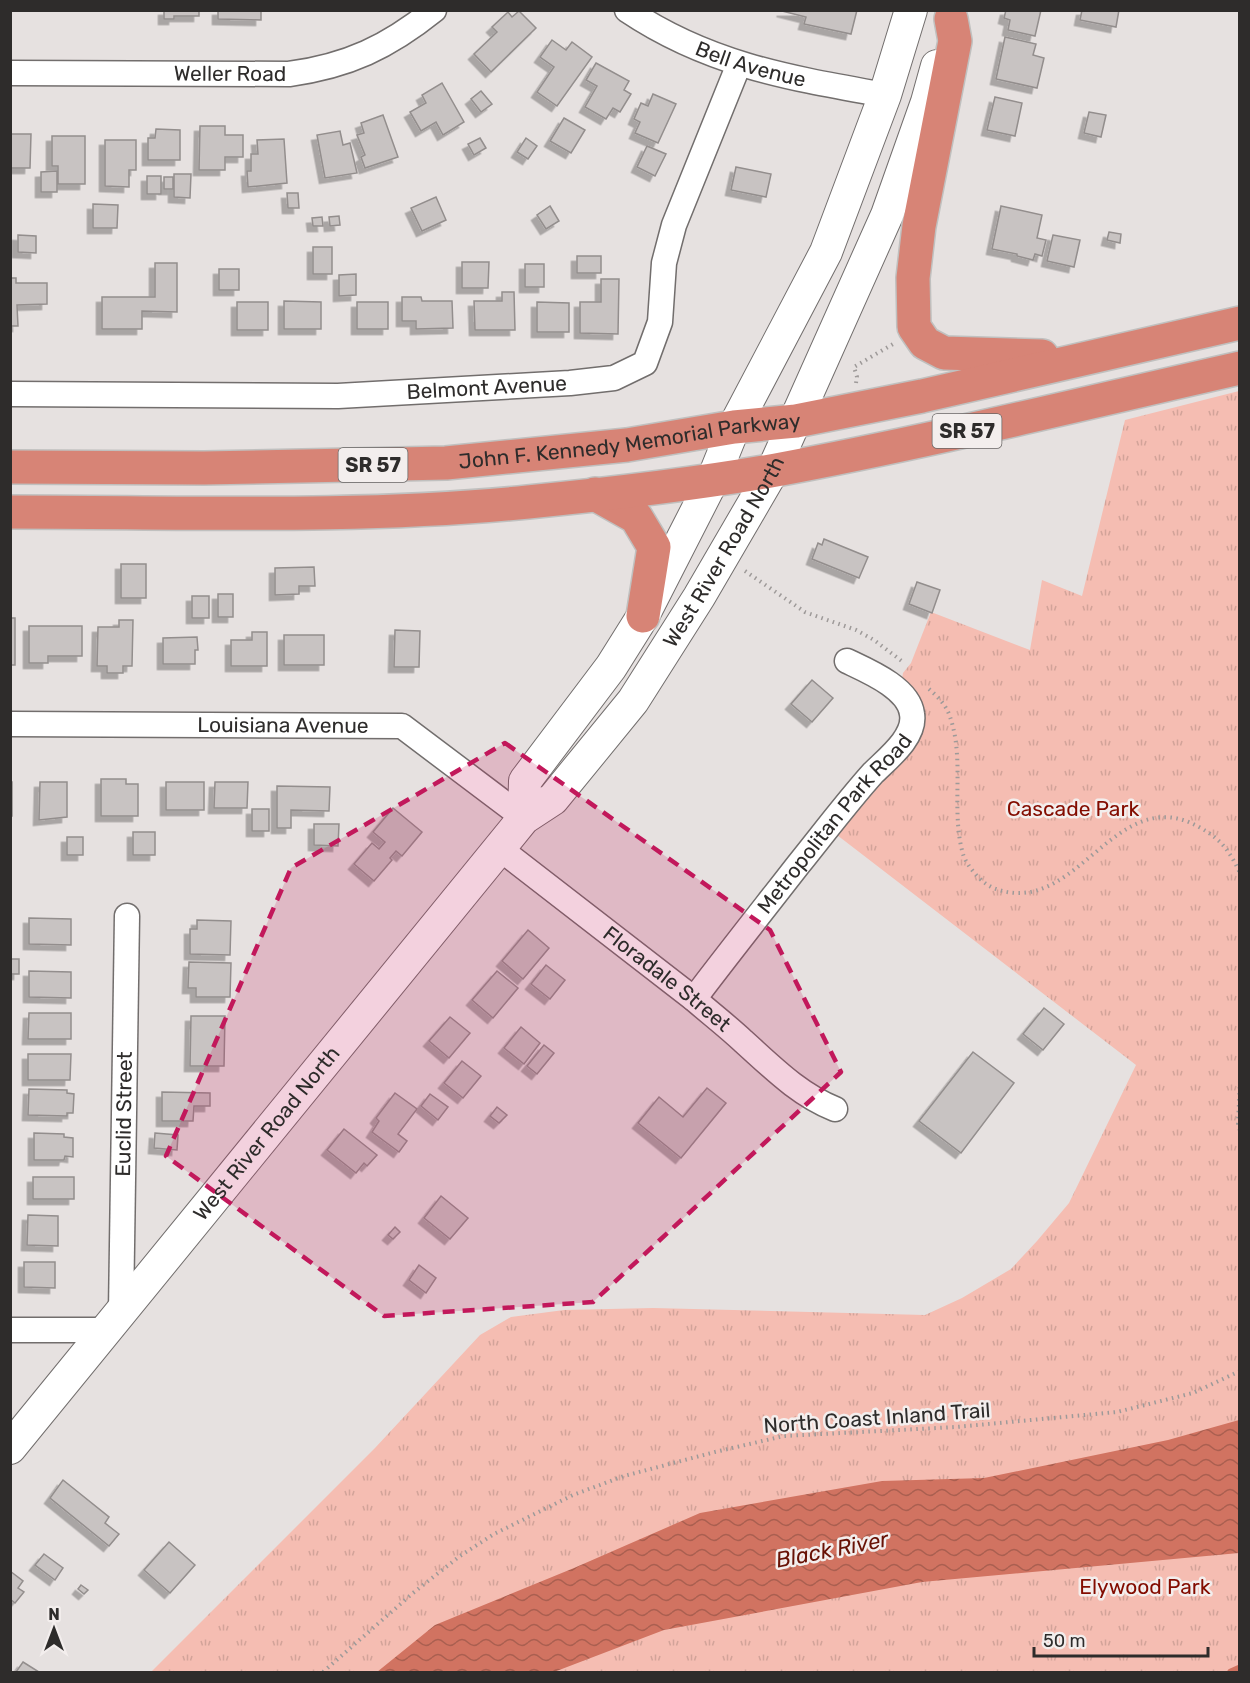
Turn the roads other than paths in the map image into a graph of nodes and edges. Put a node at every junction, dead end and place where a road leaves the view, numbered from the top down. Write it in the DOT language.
graph roads {
  1 [pos="434,10"];
  2 [pos="627,10"];
  3 [pos="911,10"];
  4 [pos="952,15"];
  5 [pos="739,64"];
  6 [pos="10,73"];
  7 [pos="885,94"];
  8 [pos="1239,323"];
  9 [pos="1092,356"];
  10 [pos="1239,368"];
  11 [pos="10,394"];
  12 [pos="796,421"];
  13 [pos="734,427"];
  14 [pos="10,467"];
  15 [pos="773,470"];
  16 [pos="713,479"];
  17 [pos="595,494"];
  18 [pos="10,512"];
  19 [pos="643,616"];
  20 [pos="847,661"];
  21 [pos="10,724"];
  22 [pos="524,819"];
  23 [pos="499,848"];
  24 [pos="127,916"];
  25 [pos="694,999"];
  26 [pos="835,1109"];
  27 [pos="114,1321"];
  28 [pos="10,1330"];
  29 [pos="10,1448"];
  1 -- 6 [label="street, Weller Road"];
  2 -- 5 [label="street, Bell Avenue"];
  3 -- 7 [label="street, West River Road North"];
  4 -- 9 [label="highway"];
  4 -- 12 [label="street, West River Road North"];
  5 -- 7 [label="street, Bell Avenue"];
  5 -- 11 [label="street, Belmont Avenue"];
  7 -- 13 [label="street, West River Road North"];
  8 -- 9 [label="highway, John F. Kennedy Memorial Parkway / SR 57"];
  9 -- 12 [label="highway, John F. Kennedy Memorial Parkway / SR 57"];
  10 -- 15 [label="highway, SR 57"];
  12 -- 13 [label="highway, John F. Kennedy Memorial Parkway / SR 57"];
  12 -- 15 [label="street, West River Road North"];
  13 -- 14 [label="highway, John F. Kennedy Memorial Parkway / SR 57"];
  13 -- 16 [label="street, West River Road North"];
  15 -- 16 [label="highway, SR 57"];
  15 -- 22 [label="street, West River Road North"];
  16 -- 17 [label="highway, SR 57"];
  16 -- 19 [label="street, West River Road North"];
  17 -- 18 [label="highway, SR 57"];
  17 -- 19 [label="highway"];
  19 -- 22 [label="street, West River Road North"];
  20 -- 25 [label="street, Metropolitan Park Road"];
  21 -- 22 [label="street, Louisiana Avenue"];
  22 -- 23 [label="street, West River Road North"];
  23 -- 25 [label="street, Floradale Street"];
  23 -- 27 [label="street, West River Road North"];
  24 -- 27 [label="street, Euclid Street"];
  25 -- 26 [label="street, Floradale Street"];
  27 -- 28 [label="street"];
  27 -- 29 [label="street, West River Road North"];
}
